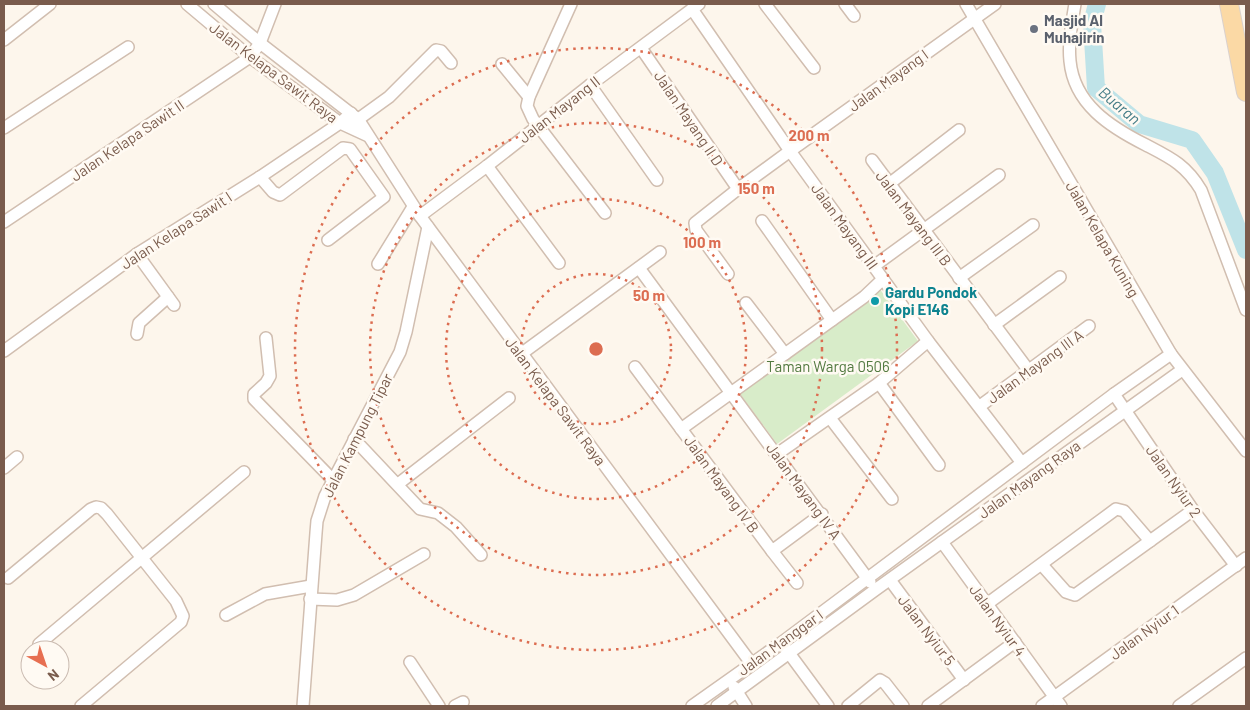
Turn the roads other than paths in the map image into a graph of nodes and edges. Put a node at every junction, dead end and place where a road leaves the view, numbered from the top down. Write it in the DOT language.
graph roads {
  1 [pos="50,4"];
  2 [pos="186,4"];
  3 [pos="214,4"];
  4 [pos="275,4"];
  5 [pos="571,4"];
  6 [pos="765,4"];
  7 [pos="845,4"];
  8 [pos="966,4"];
  9 [pos="1075,4"];
  10 [pos="1229,4"];
  11 [pos="1239,4"];
  12 [pos="696,6"];
  13 [pos="988,6"];
  14 [pos="854,16"];
  15 [pos="974,17"];
  16 [pos="1246,38"];
  17 [pos="4,40"];
  18 [pos="260,43"];
  19 [pos="128,47"];
  20 [pos="641,48"];
  21 [pos="250,57"];
  22 [pos="450,63"];
  23 [pos="502,64"];
  24 [pos="814,68"];
  25 [pos="590,85"];
  26 [pos="1246,92"];
  27 [pos="529,97"];
  28 [pos="350,120"];
  29 [pos="538,126"];
  30 [pos="4,128"];
  31 [pos="959,130"];
  32 [pos="790,151"];
  33 [pos="872,160"];
  34 [pos="487,166"];
  35 [pos="999,175"];
  36 [pos="260,177"];
  37 [pos="657,180"];
  38 [pos="889,184"];
  39 [pos="399,185"];
  40 [pos="738,189"];
  41 [pos="384,197"];
  42 [pos="417,212"];
  43 [pos="605,213"];
  44 [pos="6,217"];
  45 [pos="762,221"];
  46 [pos="1033,225"];
  47 [pos="428,227"];
  48 [pos="923,230"];
  49 [pos="328,240"];
  50 [pos="660,252"];
  51 [pos="137,254"];
  52 [pos="559,263"];
  53 [pos="378,264"];
  54 [pos="874,266"];
  55 [pos="639,268"];
  56 [pos="728,274"];
  57 [pos="1060,277"];
  58 [pos="959,278"];
  59 [pos="883,279"];
  60 [pos="746,304"];
  61 [pos="1246,310"];
  62 [pos="832,320"];
  63 [pos="994,325"];
  64 [pos="1090,326"];
  65 [pos="137,334"];
  66 [pos="266,338"];
  67 [pos="928,341"];
  68 [pos="4,351"];
  69 [pos="521,354"];
  70 [pos="785,354"];
  71 [pos="1171,354"];
  72 [pos="635,368"];
  73 [pos="1182,370"];
  74 [pos="1028,371"];
  75 [pos="879,383"];
  76 [pos="732,392"];
  77 [pos="1114,394"];
  78 [pos="509,398"];
  79 [pos="980,406"];
  80 [pos="1125,409"];
  81 [pos="830,418"];
  82 [pos="681,429"];
  83 [pos="354,438"];
  84 [pos="1246,451"];
  85 [pos="778,454"];
  86 [pos="17,457"];
  87 [pos="1022,463"];
  88 [pos="939,465"];
  89 [pos="4,468"];
  90 [pos="244,472"];
  91 [pos="332,479"];
  92 [pos="398,484"];
  93 [pos="892,498"];
  94 [pos="1193,510"];
  95 [pos="822,514"];
  96 [pos="1150,541"];
  97 [pos="942,542"];
  98 [pos="772,551"];
  99 [pos="424,554"];
  100 [pos="481,555"];
  101 [pos="141,557"];
  102 [pos="1246,558"];
  103 [pos="1042,565"];
  104 [pos="1236,566"];
  105 [pos="868,577"];
  106 [pos="8,578"];
  107 [pos="890,580"];
  108 [pos="797,583"];
  109 [pos="311,586"];
  110 [pos="875,590"];
  111 [pos="310,600"];
  112 [pos="987,604"];
  113 [pos="226,614"];
  114 [pos="44,640"];
  115 [pos="781,642"];
  116 [pos="1015,642"];
  117 [pos="789,654"];
  118 [pos="1246,658"];
  119 [pos="410,662"];
  120 [pos="751,663"];
  121 [pos="729,680"];
  122 [pos="964,680"];
  123 [pos="737,692"];
  124 [pos="1058,702"];
  125 [pos="81,706"];
  126 [pos="303,706"];
  127 [pos="439,706"];
  128 [pos="692,706"];
  129 [pos="717,706"];
  130 [pos="746,706"];
  131 [pos="828,706"];
  132 [pos="848,706"];
  133 [pos="903,706"];
  134 [pos="928,706"];
  135 [pos="1042,706"];
  136 [pos="1179,706"];
  1 -- 17 [label="street"];
  2 -- 21 [label="street, Jalan Kelapa Sawit Raya"];
  3 -- 18 [label="street, Jalan Kelapa Sawit Raya"];
  4 -- 18 [label="street"];
  5 -- 27 [label="street"];
  6 -- 24 [label="street"];
  7 -- 14 [label="street"];
  8 -- 15 [label="street, Jalan Kelapa Kuning"];
  9 -- 61 [label="street"];
  10 -- 26 [label="main road"];
  11 -- 16 [label="main road"];
  12 -- 20 [label="street, Jalan Mayang II"];
  12 -- 32 [label="street, Jalan Mayang III"];
  13 -- 15 [label="street, Jalan Mayang I"];
  15 -- 32 [label="street, Jalan Mayang I"];
  15 -- 71 [label="street, Jalan Kelapa Kuning"];
  18 -- 21 [label="street"];
  18 -- 28 [label="street, Jalan Kelapa Sawit Raya"];
  19 -- 30 [label="street"];
  20 -- 25 [label="street, Jalan Mayang II"];
  20 -- 40 [label="street, Jalan Mayang II D"];
  21 -- 28 [label="street, Jalan Kelapa Sawit Raya"];
  21 -- 44 [label="street, Jalan Kelapa Sawit II"];
  22 -- 28 [label="street, Jalan Kelapa Sawit I"];
  23 -- 27 [label="street"];
  25 -- 29 [label="street, Jalan Mayang II"];
  25 -- 37 [label="street"];
  27 -- 29 [label="street"];
  28 -- 36 [label="street, Jalan Kelapa Sawit I"];
  28 -- 39 [label="street, Jalan Kelapa Sawit Raya"];
  29 -- 34 [label="street, Jalan Mayang II"];
  29 -- 43 [label="street"];
  31 -- 38 [label="street"];
  32 -- 40 [label="street, Jalan Mayang I"];
  32 -- 54 [label="street, Jalan Mayang III"];
  33 -- 38 [label="street, Jalan Mayang III B"];
  34 -- 42 [label="street, Jalan Mayang II"];
  34 -- 52 [label="street"];
  35 -- 48 [label="street"];
  36 -- 41 [label="street"];
  36 -- 51 [label="street, Jalan Kelapa Sawit I"];
  38 -- 48 [label="street, Jalan Mayang III B"];
  39 -- 41 [label="street"];
  39 -- 42 [label="street, Jalan Kelapa Sawit Raya"];
  40 -- 56 [label="street, Jalan Mayang I"];
  41 -- 49 [label="street"];
  42 -- 47 [label="street, Jalan Kelapa Sawit Raya"];
  42 -- 53 [label="street"];
  45 -- 62 [label="street"];
  46 -- 58 [label="street"];
  47 -- 69 [label="street, Jalan Kelapa Sawit Raya"];
  47 -- 83 [label="street, Jalan Kampung Tipar"];
  48 -- 54 [label="street"];
  48 -- 58 [label="street, Jalan Mayang III B"];
  50 -- 55 [label="street"];
  51 -- 65 [label="street"];
  51 -- 68 [label="street, Jalan Kelapa Sawit I"];
  54 -- 59 [label="street, Jalan Mayang III"];
  55 -- 69 [label="street"];
  55 -- 76 [label="street, Jalan Mayang IV A"];
  57 -- 63 [label="street"];
  58 -- 63 [label="street, Jalan Mayang III B"];
  59 -- 62 [label="street"];
  59 -- 67 [label="street, Jalan Mayang III"];
  60 -- 70 [label="street"];
  62 -- 70 [label="street"];
  63 -- 74 [label="street, Jalan Mayang III B"];
  64 -- 74 [label="street, Jalan Mayang III A"];
  66 -- 91 [label="street"];
  67 -- 75 [label="street"];
  67 -- 79 [label="street, Jalan Mayang III"];
  69 -- 120 [label="street, Jalan Kelapa Sawit Raya"];
  70 -- 76 [label="street"];
  71 -- 73 [label="street, Jalan Kelapa Kuning"];
  71 -- 77 [label="street, Jalan Mayang Raya"];
  72 -- 82 [label="street, Jalan Mayang IV B"];
  73 -- 80 [label="street, Jalan Mayang Raya"];
  73 -- 84 [label="street, Jalan Kelapa Kuning"];
  74 -- 79 [label="street, Jalan Mayang III A"];
  75 -- 81 [label="street"];
  75 -- 88 [label="street"];
  76 -- 82 [label="street"];
  76 -- 85 [label="street, Jalan Mayang IV A"];
  77 -- 80 [label="street, Jalan Nyiur 2"];
  77 -- 87 [label="street, Jalan Mayang Raya"];
  78 -- 92 [label="street"];
  79 -- 87 [label="street, Jalan Mayang III"];
  80 -- 94 [label="street, Jalan Nyiur 2"];
  80 -- 97 [label="street, Jalan Mayang Raya"];
  81 -- 85 [label="street"];
  81 -- 93 [label="street"];
  82 -- 98 [label="street, Jalan Mayang IV B"];
  83 -- 91 [label="street, Jalan Kampung Tipar"];
  83 -- 92 [label="street"];
  85 -- 95 [label="street, Jalan Mayang IV A"];
  86 -- 89 [label="street"];
  87 -- 105 [label="street, Jalan Mayang Raya"];
  90 -- 101 [label="street"];
  91 -- 109 [label="street, Jalan Kampung Tipar"];
  92 -- 100 [label="street"];
  94 -- 96 [label="street"];
  94 -- 104 [label="street, Jalan Nyiur 2"];
  95 -- 98 [label="street"];
  95 -- 105 [label="street, Jalan Mayang IV A"];
  96 -- 103 [label="street"];
  96 -- 103 [label="street"];
  97 -- 107 [label="street, Jalan Mayang Raya"];
  97 -- 112 [label="street, Jalan Nyiur 4"];
  98 -- 108 [label="street, Jalan Mayang IV B"];
  99 -- 111 [label="street"];
  101 -- 106 [label="street"];
  101 -- 114 [label="street"];
  101 -- 125 [label="street"];
  102 -- 104 [label="street, Jalan Nyiur 1"];
  103 -- 112 [label="street"];
  104 -- 124 [label="street, Jalan Nyiur 1"];
  105 -- 110 [label="street, Jalan Mayang IV A"];
  105 -- 115 [label="street, Jalan Manggar I"];
  107 -- 110 [label="street, Jalan Mayang Raya"];
  107 -- 122 [label="street, Jalan Nyiur 5"];
  109 -- 111 [label="street, Jalan Kampung Tipar"];
  109 -- 113 [label="street"];
  110 -- 117 [label="street, Jalan Manggar I"];
  111 -- 126 [label="street, Jalan Kampung Tipar"];
  112 -- 116 [label="street, Jalan Nyiur 4"];
  115 -- 117 [label="street"];
  115 -- 120 [label="street, Jalan Manggar I"];
  116 -- 122 [label="street, Jalan Nyiur 5"];
  116 -- 124 [label="street, Jalan Nyiur 4"];
  117 -- 123 [label="street, Jalan Manggar I"];
  117 -- 131 [label="street"];
  118 -- 136 [label="street"];
  119 -- 127 [label="street"];
  120 -- 121 [label="street, Jalan Manggar I"];
  121 -- 123 [label="street"];
  121 -- 128 [label="street, Jalan Manggar I"];
  122 -- 134 [label="street, Jalan Nyiur 5"];
  123 -- 129 [label="street, Jalan Manggar I"];
  123 -- 130 [label="street"];
  124 -- 135 [label="street, Jalan Nyiur 1"];
  132 -- 133 [label="street"];
}
